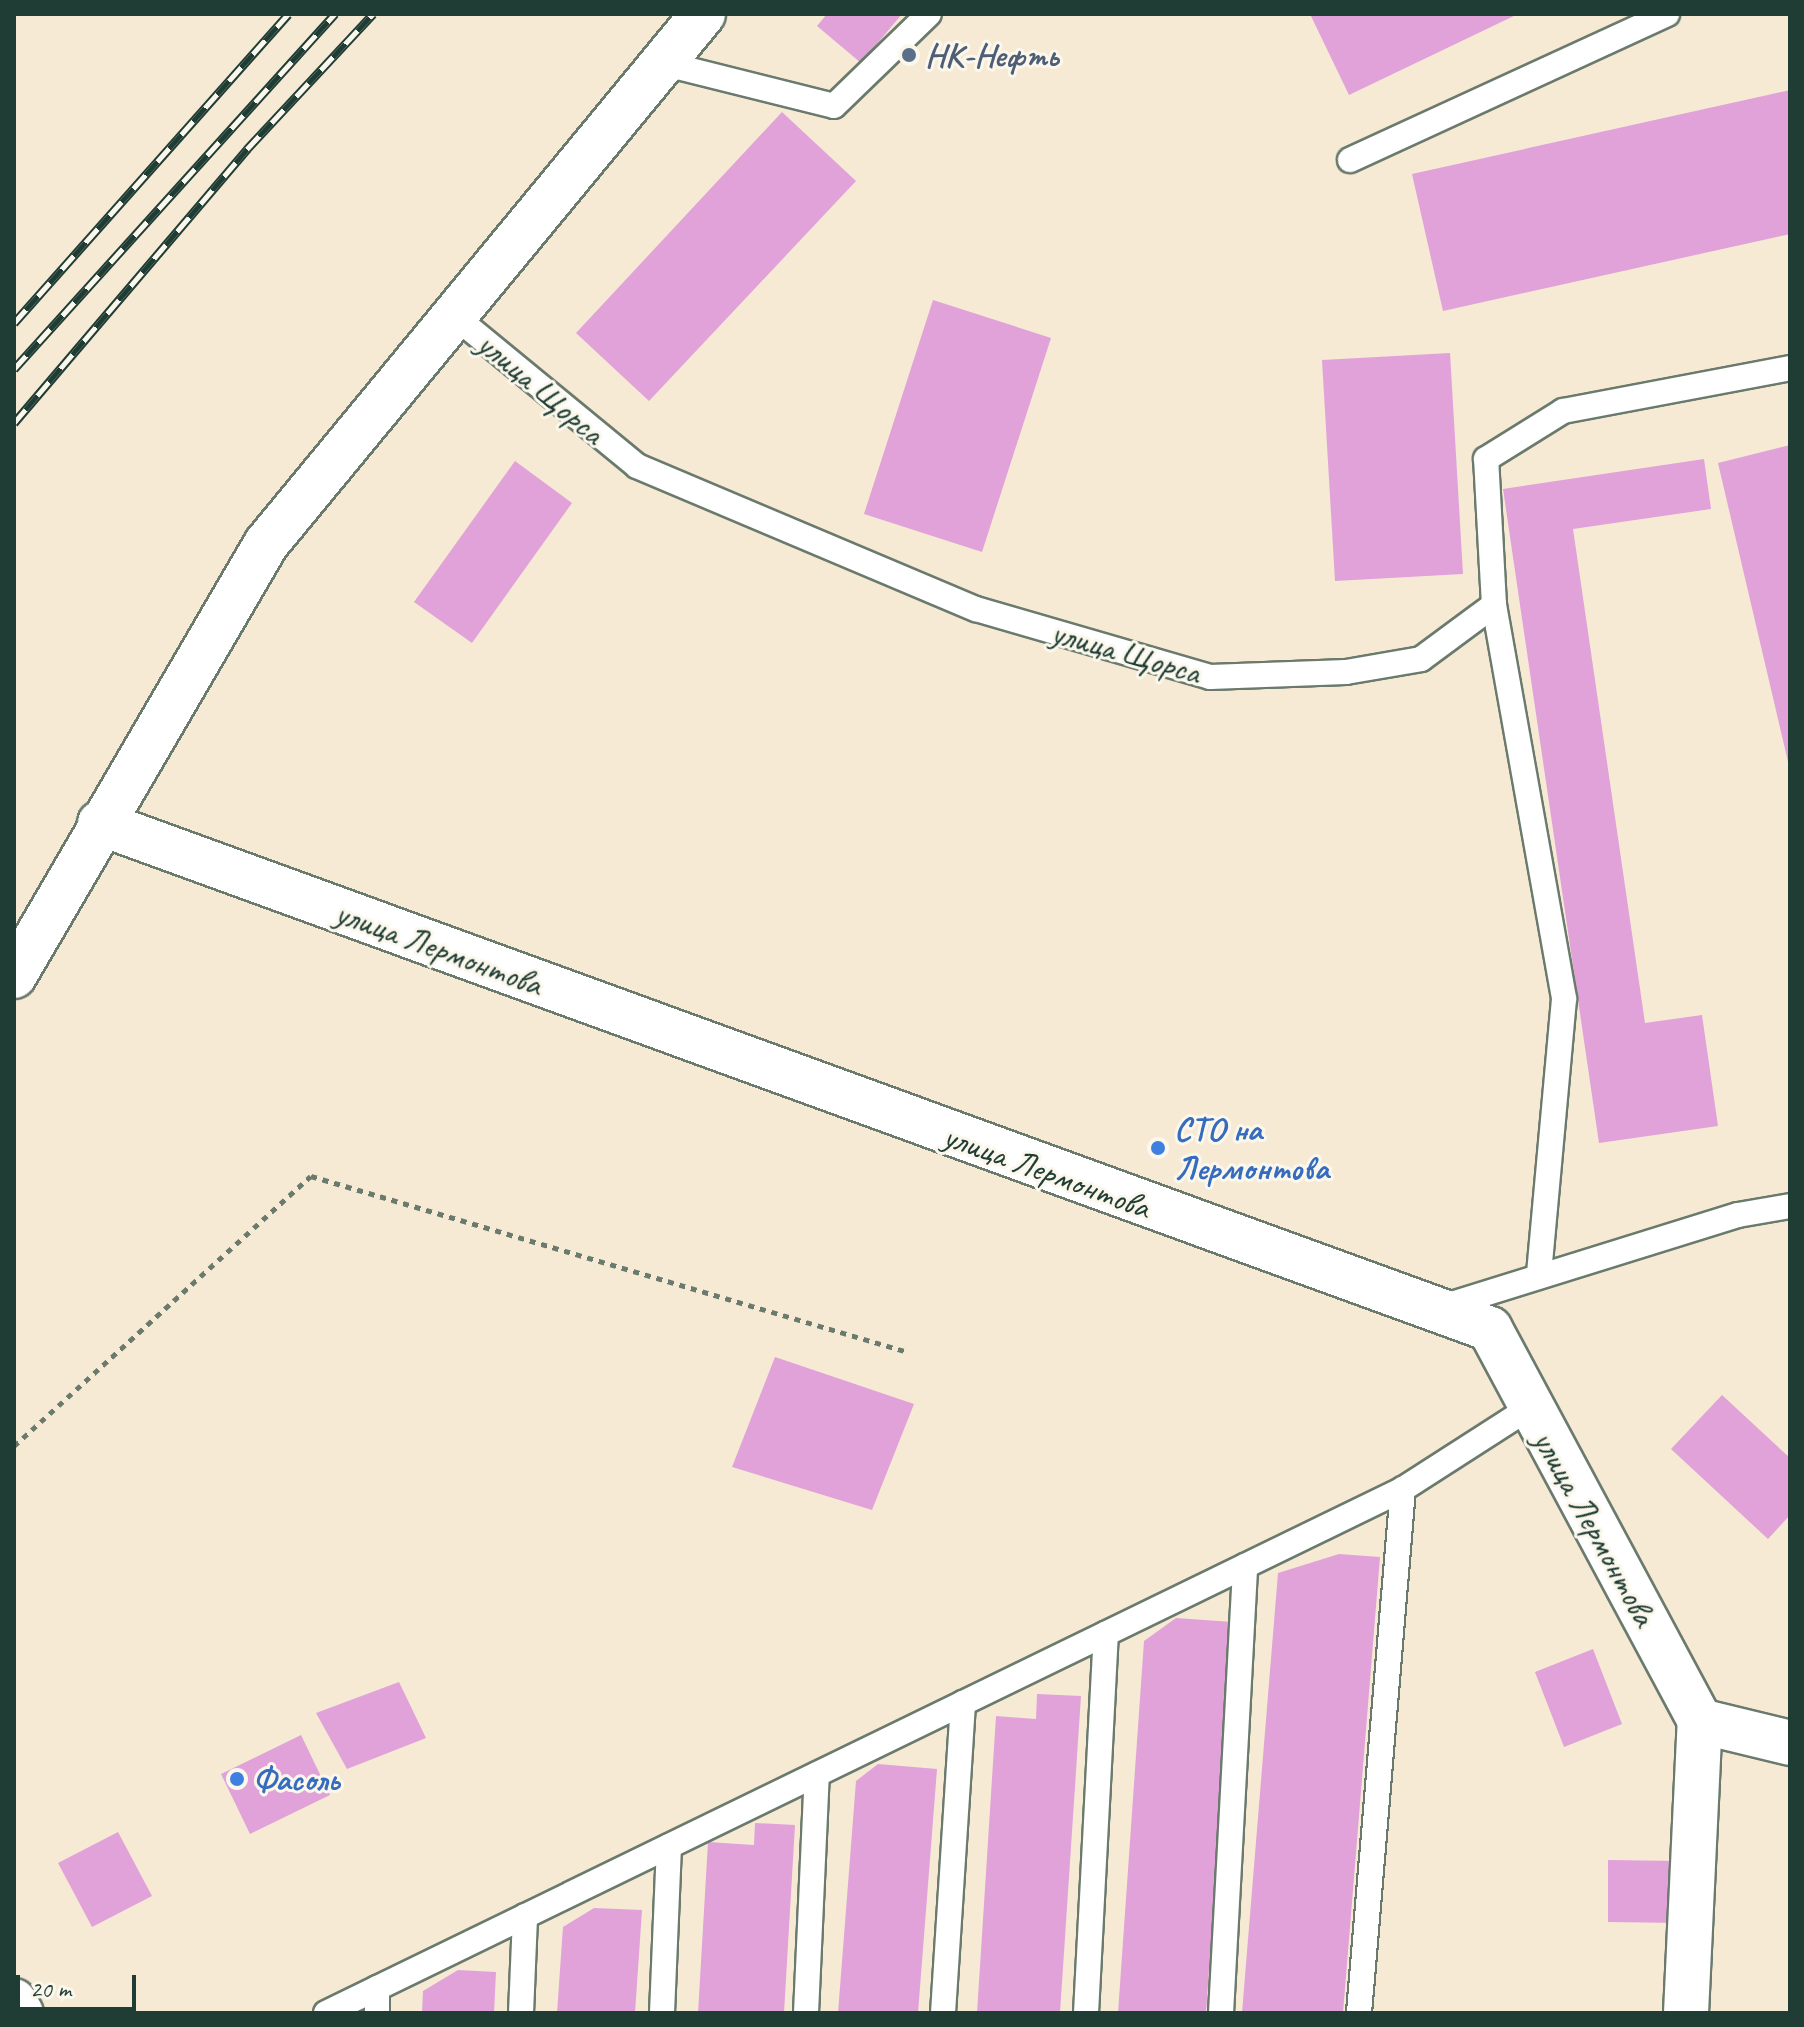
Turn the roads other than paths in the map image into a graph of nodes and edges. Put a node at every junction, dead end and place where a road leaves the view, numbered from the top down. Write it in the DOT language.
graph roads {
  1 [pos="703,14"];
  2 [pos="929,14"];
  3 [pos="1667,14"];
  4 [pos="662,63"];
  5 [pos="1350,160"];
  6 [pos="452,314"];
  7 [pos="1790,368"];
  8 [pos="1494,605"];
  9 [pos="100,823"];
  10 [pos="14,976"];
  11 [pos="1790,1206"];
  12 [pos="1539,1276"];
  13 [pos="1439,1308"];
  14 [pos="1529,1408"];
  15 [pos="1403,1489"];
  16 [pos="1245,1566"];
  17 [pos="1106,1634"];
  18 [pos="963,1703"];
  19 [pos="1700,1721"];
  20 [pos="1790,1743"];
  21 [pos="817,1774"];
  22 [pos="669,1846"];
  23 [pos="525,1916"];
  24 [pos="377,1988"];
  25 [pos="14,2001"];
  26 [pos="21,2013"];
  27 [pos="326,2013"];
  28 [pos="377,2013"];
  29 [pos="521,2013"];
  30 [pos="662,2013"];
  31 [pos="806,2013"];
  32 [pos="943,2013"];
  33 [pos="1086,2013"];
  34 [pos="1221,2013"];
  35 [pos="1359,2013"];
  36 [pos="1686,2013"];
  1 -- 4 [label="street, улица Щорса"];
  2 -- 4 [label="lane"];
  3 -- 5 [label="lane"];
  4 -- 6 [label="street, улица Щорса"];
  6 -- 8 [label="lane, улица Щорса"];
  6 -- 9 [label="street, улица Щорса"];
  7 -- 8 [label="lane"];
  8 -- 12 [label="lane"];
  9 -- 10 [label="street, улица Щорса"];
  9 -- 13 [label="street, улица Лермонтова"];
  11 -- 12 [label="lane"];
  12 -- 13 [label="lane"];
  13 -- 14 [label="street, улица Лермонтова"];
  14 -- 15 [label="lane"];
  14 -- 19 [label="street, улица Лермонтова"];
  15 -- 16 [label="lane"];
  15 -- 35 [label="lane"];
  16 -- 17 [label="lane"];
  16 -- 34 [label="lane"];
  17 -- 18 [label="lane"];
  17 -- 33 [label="lane"];
  18 -- 21 [label="lane"];
  18 -- 32 [label="lane"];
  19 -- 20 [label="street"];
  19 -- 36 [label="street"];
  21 -- 22 [label="lane"];
  21 -- 31 [label="lane"];
  22 -- 23 [label="lane"];
  22 -- 30 [label="lane"];
  23 -- 24 [label="lane"];
  23 -- 29 [label="lane"];
  24 -- 27 [label="lane"];
  24 -- 28 [label="lane"];
  25 -- 26 [label="street"];
}
